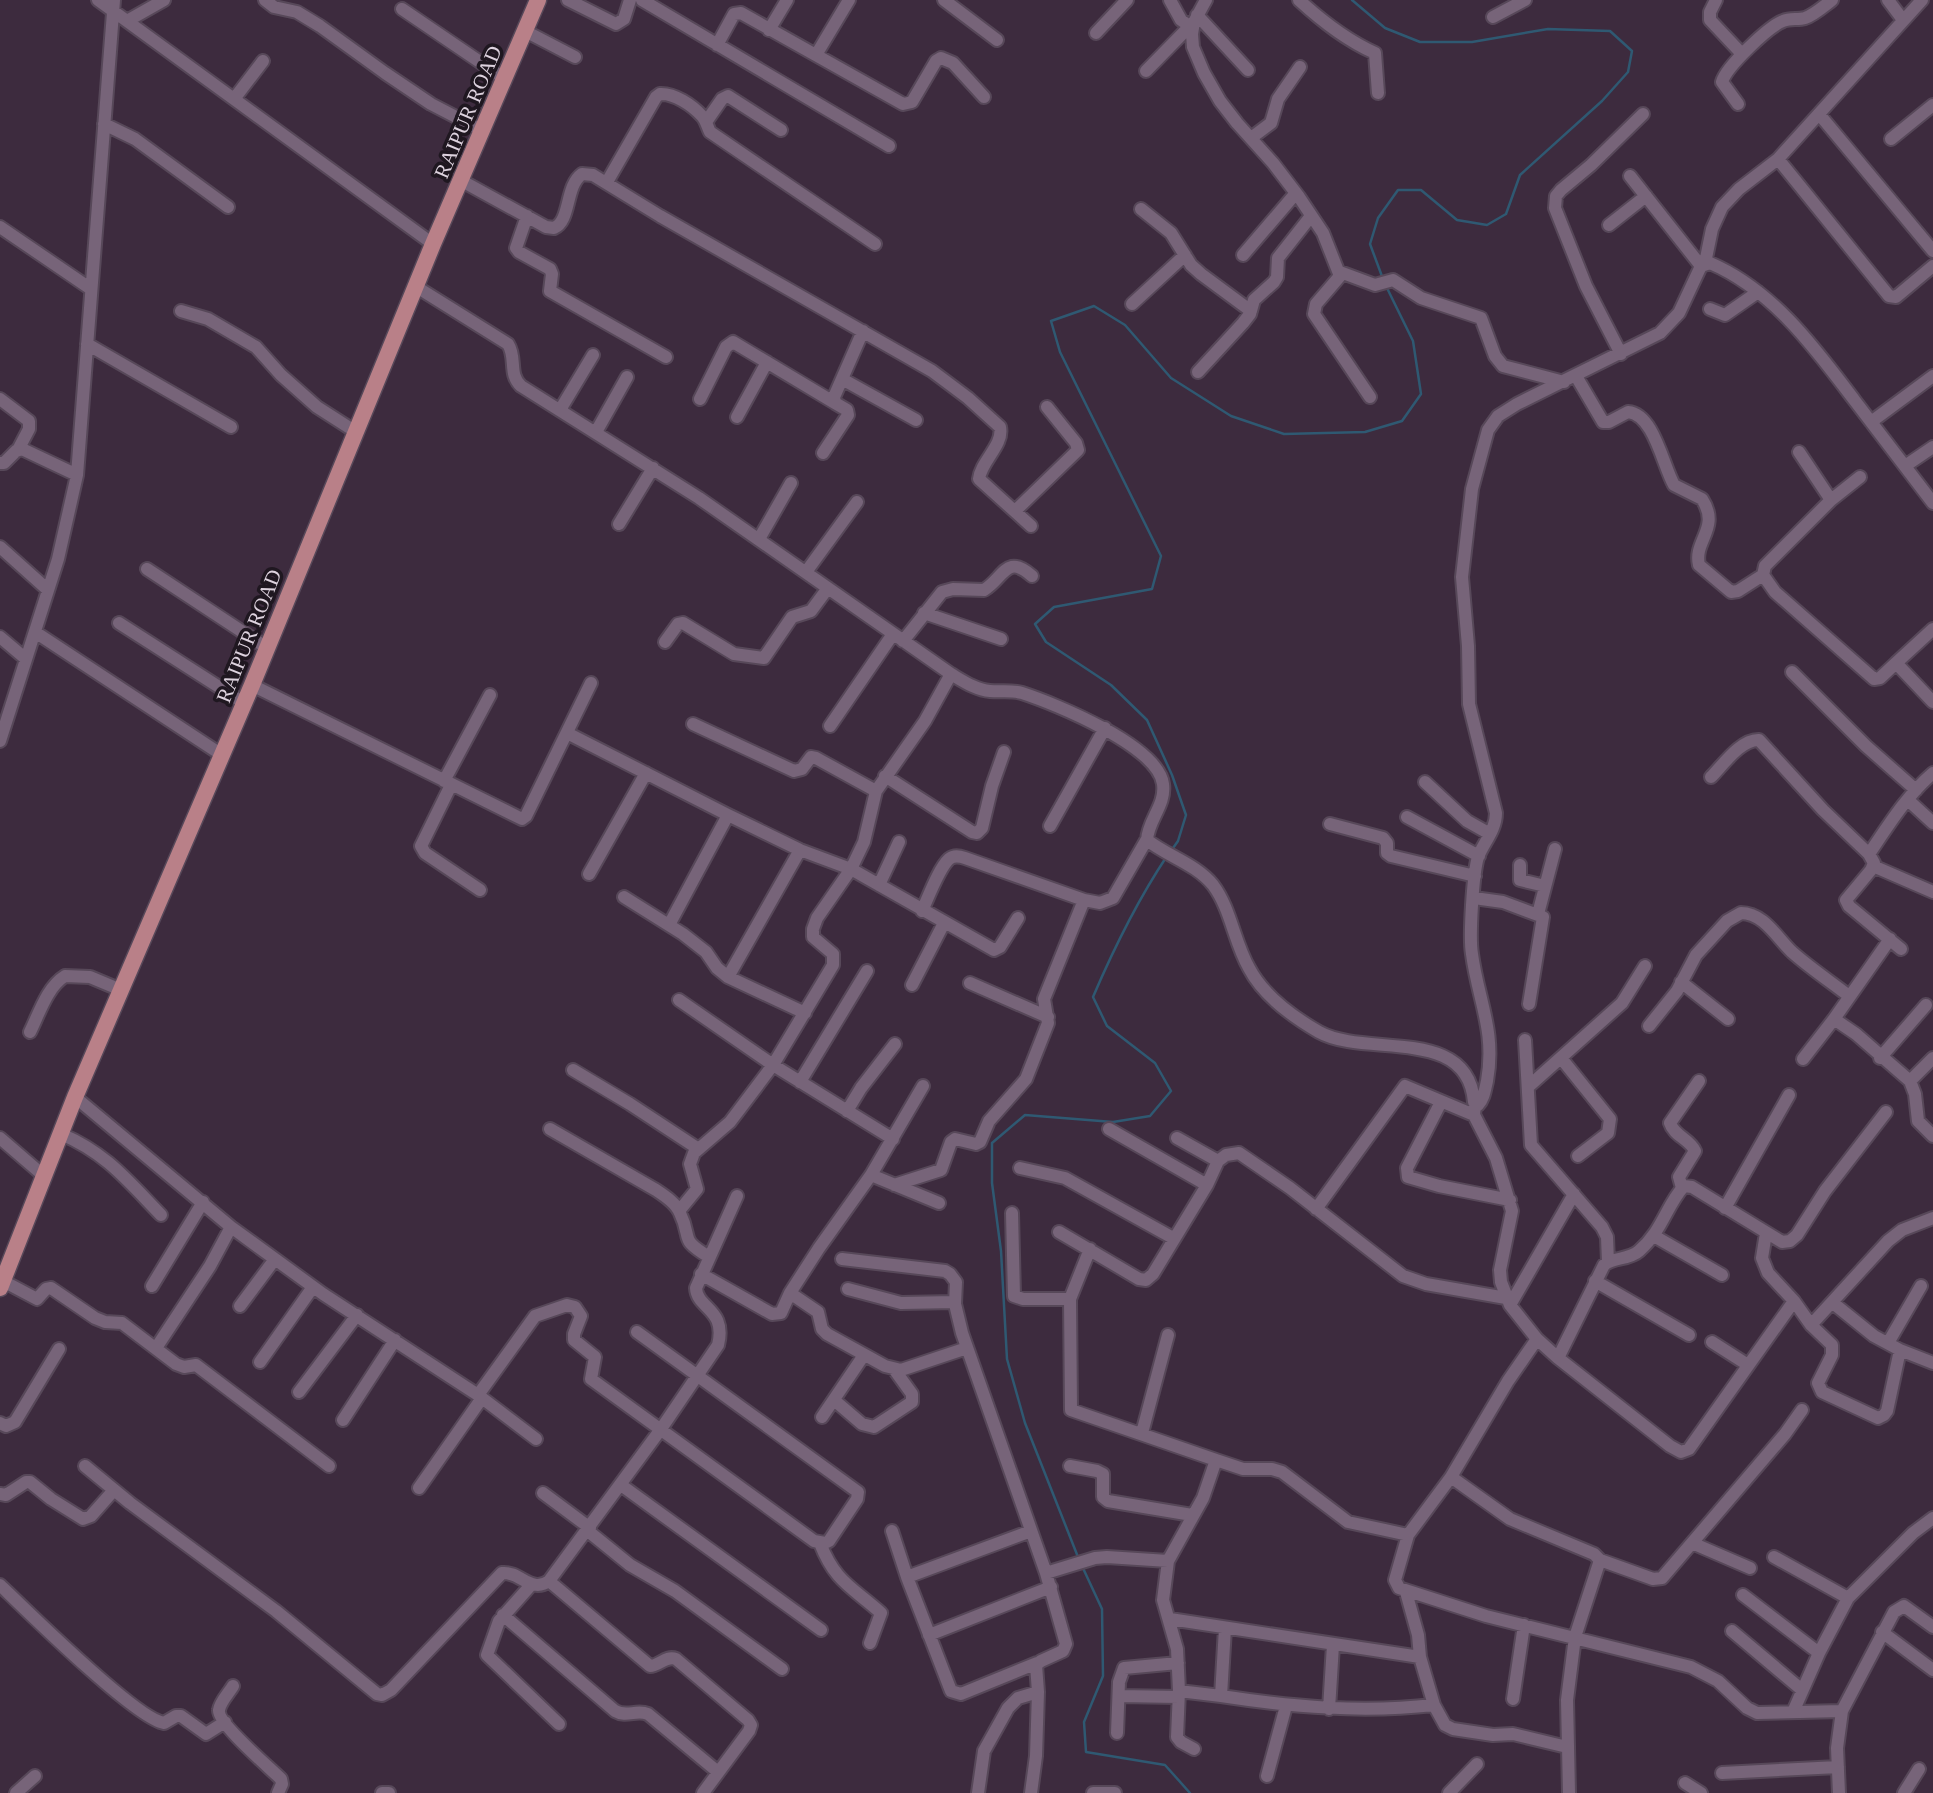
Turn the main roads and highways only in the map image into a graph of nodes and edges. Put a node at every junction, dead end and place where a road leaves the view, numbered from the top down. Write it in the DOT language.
graph roads {
  1 [pos="538,0"];
  2 [pos="1,1284"];
  1 -- 2 [label="main road, RAIPUR ROAD"];
}
